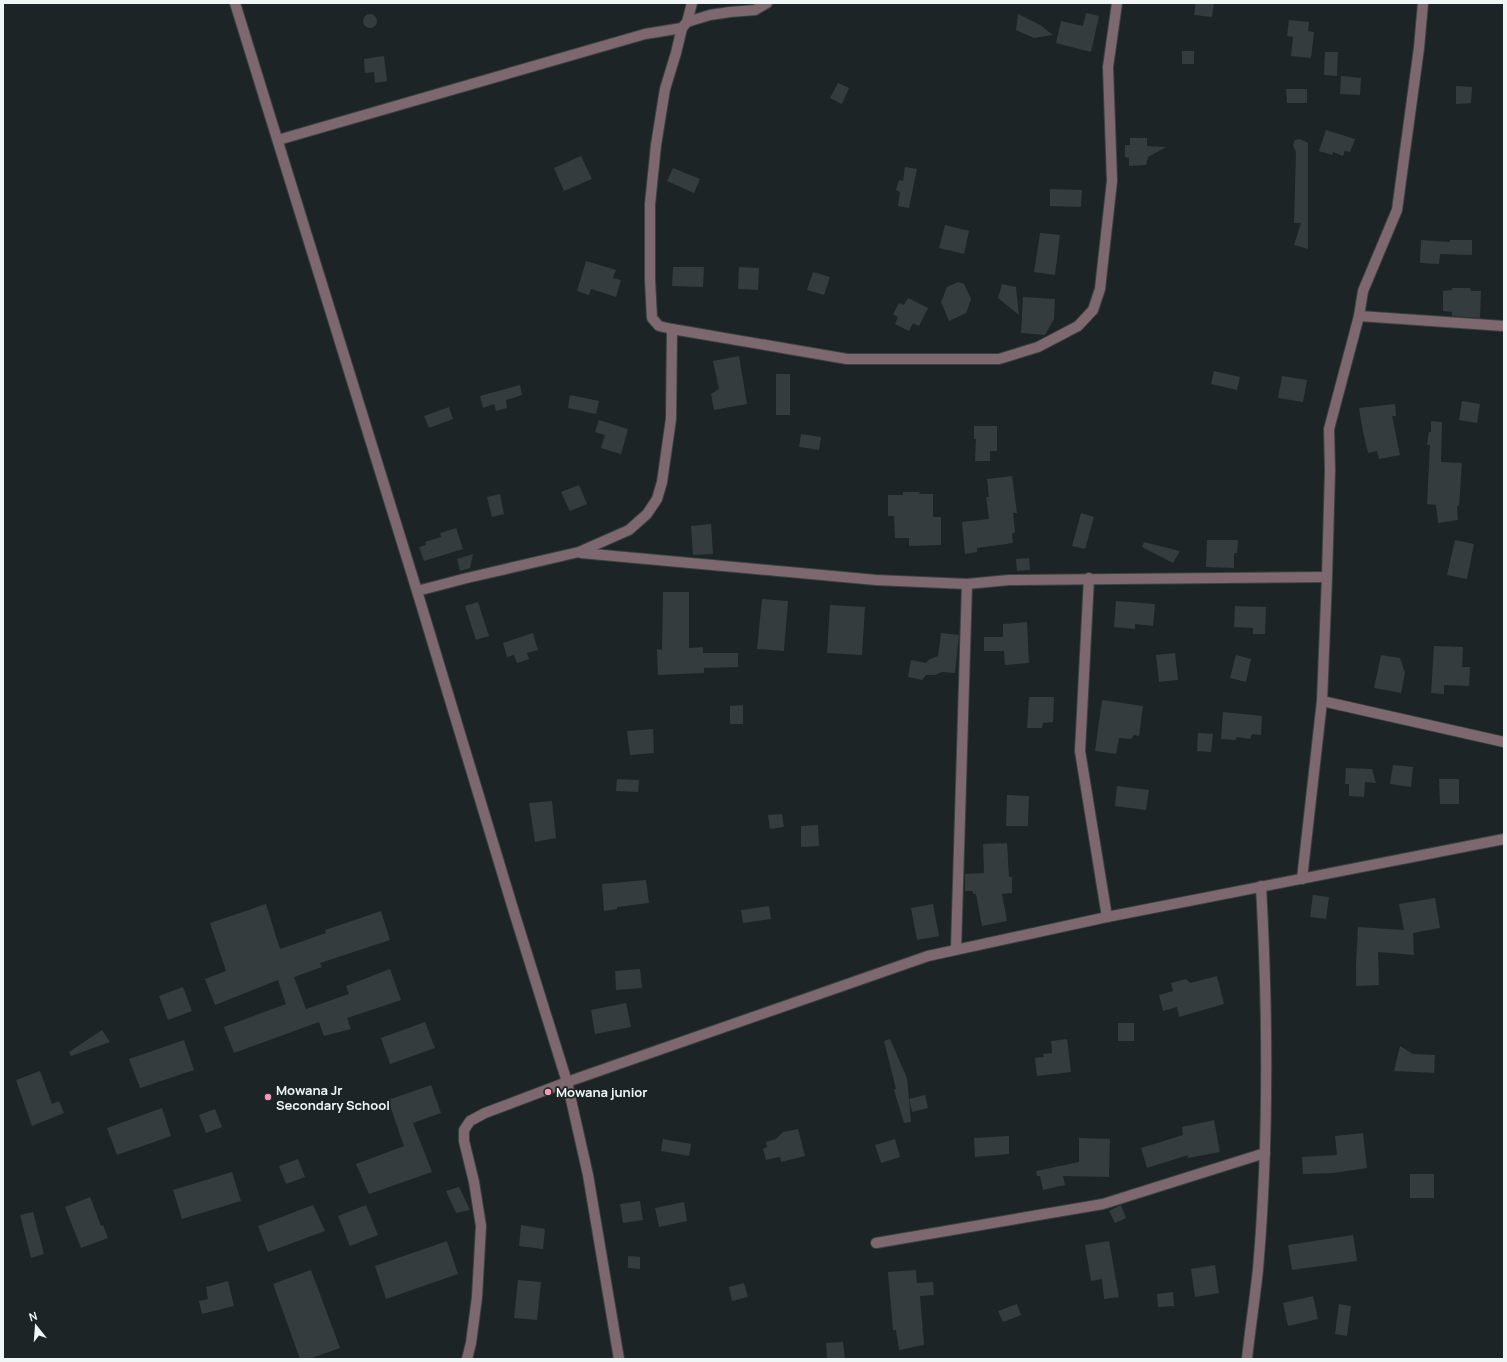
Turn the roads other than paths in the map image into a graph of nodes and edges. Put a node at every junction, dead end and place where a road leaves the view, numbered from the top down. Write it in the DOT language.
graph roads {
  1 [pos="235,3"];
  2 [pos="692,3"];
  3 [pos="767,3"];
  4 [pos="1117,3"];
  5 [pos="1423,3"];
  6 [pos="685,25"];
  7 [pos="278,140"];
  8 [pos="1359,316"];
  9 [pos="1504,326"];
  10 [pos="672,330"];
  11 [pos="578,552"];
  12 [pos="1327,577"];
  13 [pos="1089,578"];
  14 [pos="967,584"];
  15 [pos="417,591"];
  16 [pos="1322,701"];
  17 [pos="1504,742"];
  18 [pos="1504,840"];
  19 [pos="1302,879"];
  20 [pos="1261,886"];
  21 [pos="1107,917"];
  22 [pos="956,949"];
  23 [pos="568,1082"];
  24 [pos="1265,1153"];
  25 [pos="876,1242"];
  26 [pos="467,1359"];
  27 [pos="618,1359"];
  28 [pos="1247,1359"];
  1 -- 7 [label="street"];
  2 -- 6 [label="street"];
  3 -- 6 [label="street"];
  4 -- 10 [label="street"];
  5 -- 8 [label="street"];
  6 -- 7 [label="street"];
  6 -- 10 [label="street"];
  7 -- 15 [label="street"];
  8 -- 9 [label="street"];
  8 -- 12 [label="street"];
  10 -- 11 [label="street"];
  11 -- 14 [label="street"];
  11 -- 15 [label="street"];
  12 -- 13 [label="street"];
  12 -- 16 [label="street"];
  13 -- 14 [label="street"];
  13 -- 21 [label="street"];
  14 -- 22 [label="street"];
  15 -- 23 [label="street"];
  16 -- 17 [label="street"];
  16 -- 19 [label="street"];
  18 -- 19 [label="street"];
  19 -- 20 [label="street"];
  20 -- 21 [label="street"];
  20 -- 24 [label="street"];
  21 -- 22 [label="street"];
  22 -- 23 [label="street"];
  23 -- 26 [label="street"];
  23 -- 27 [label="street"];
  24 -- 25 [label="street"];
  24 -- 28 [label="street"];
}
